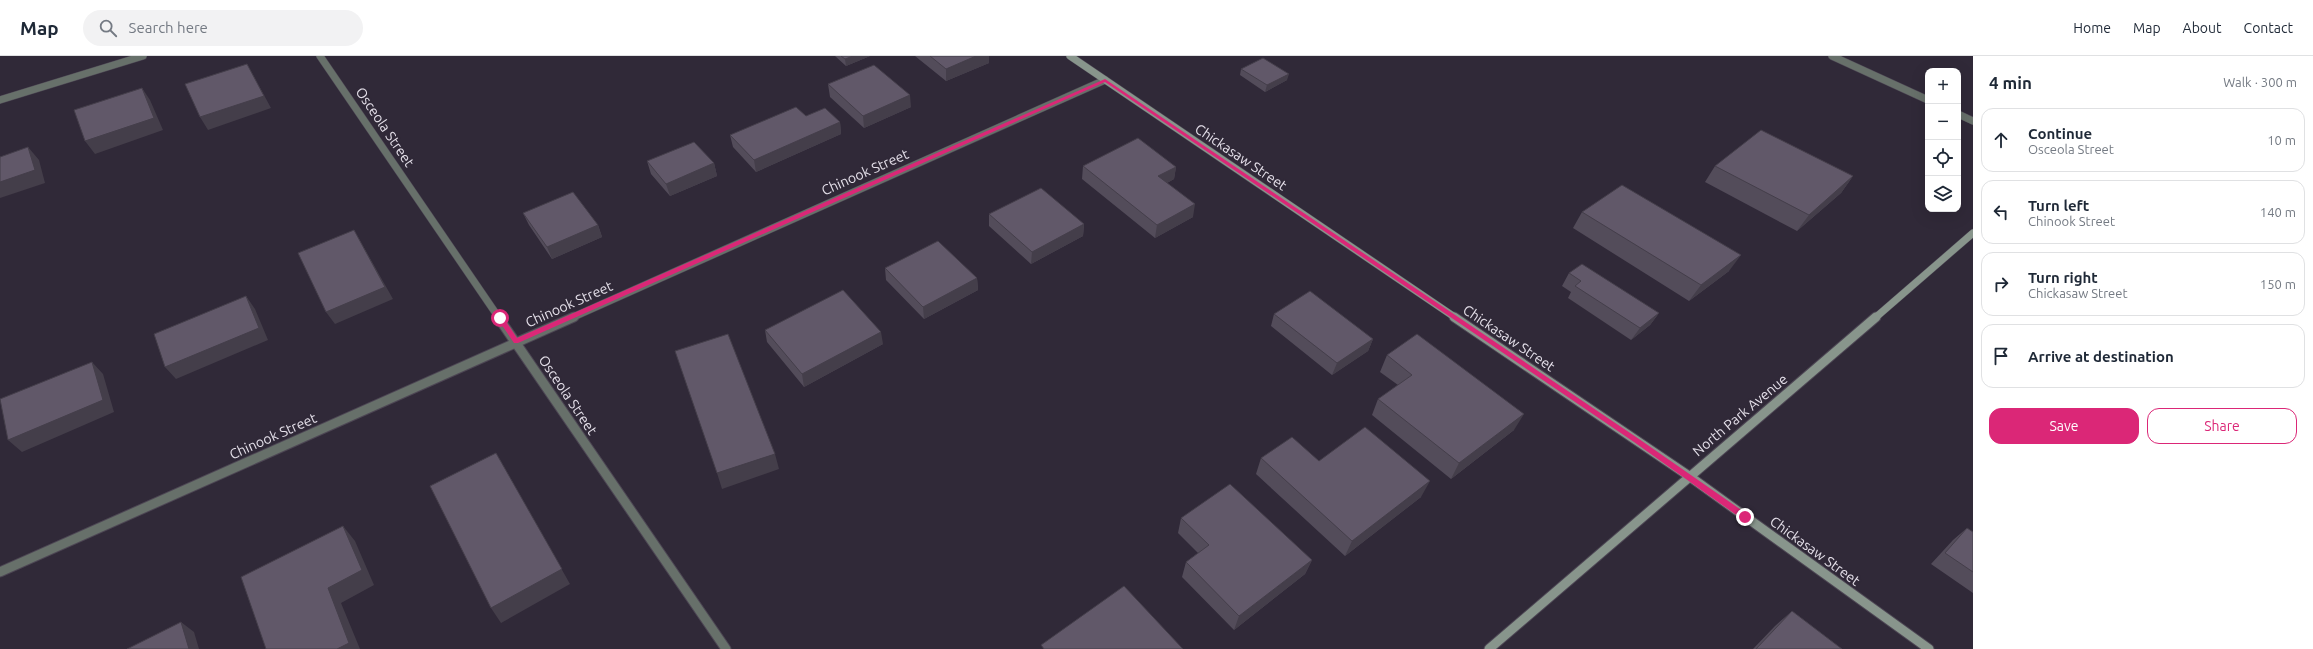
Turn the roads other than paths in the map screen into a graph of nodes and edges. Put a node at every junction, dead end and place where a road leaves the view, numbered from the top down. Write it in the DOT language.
graph roads {
  1 [pos="143,56"];
  2 [pos="320,56"];
  3 [pos="1070,56"];
  4 [pos="1832,56"];
  5 [pos="1105,80"];
  6 [pos="1925,99"];
  7 [pos="0,100"];
  8 [pos="1961,115"];
  9 [pos="1973,121"];
  10 [pos="1973,233"];
  11 [pos="516,341"];
  12 [pos="1689,476"];
  13 [pos="0,572"];
  14 [pos="726,649"];
  15 [pos="1489,649"];
  16 [pos="1929,649"];
  1 -- 7 [label="street"];
  2 -- 11 [label="street, Osceola Street"];
  3 -- 5 [label="street, Chickasaw Street"];
  4 -- 6 [label="street"];
  5 -- 11 [label="street, Chinook Street"];
  5 -- 12 [label="street, Chickasaw Street"];
  8 -- 9 [label="street"];
  10 -- 12 [label="street, North Park Avenue"];
  11 -- 13 [label="street, Chinook Street"];
  11 -- 14 [label="street, Osceola Street"];
  12 -- 15 [label="street, North Park Avenue"];
  12 -- 16 [label="street, Chickasaw Street"];
}
